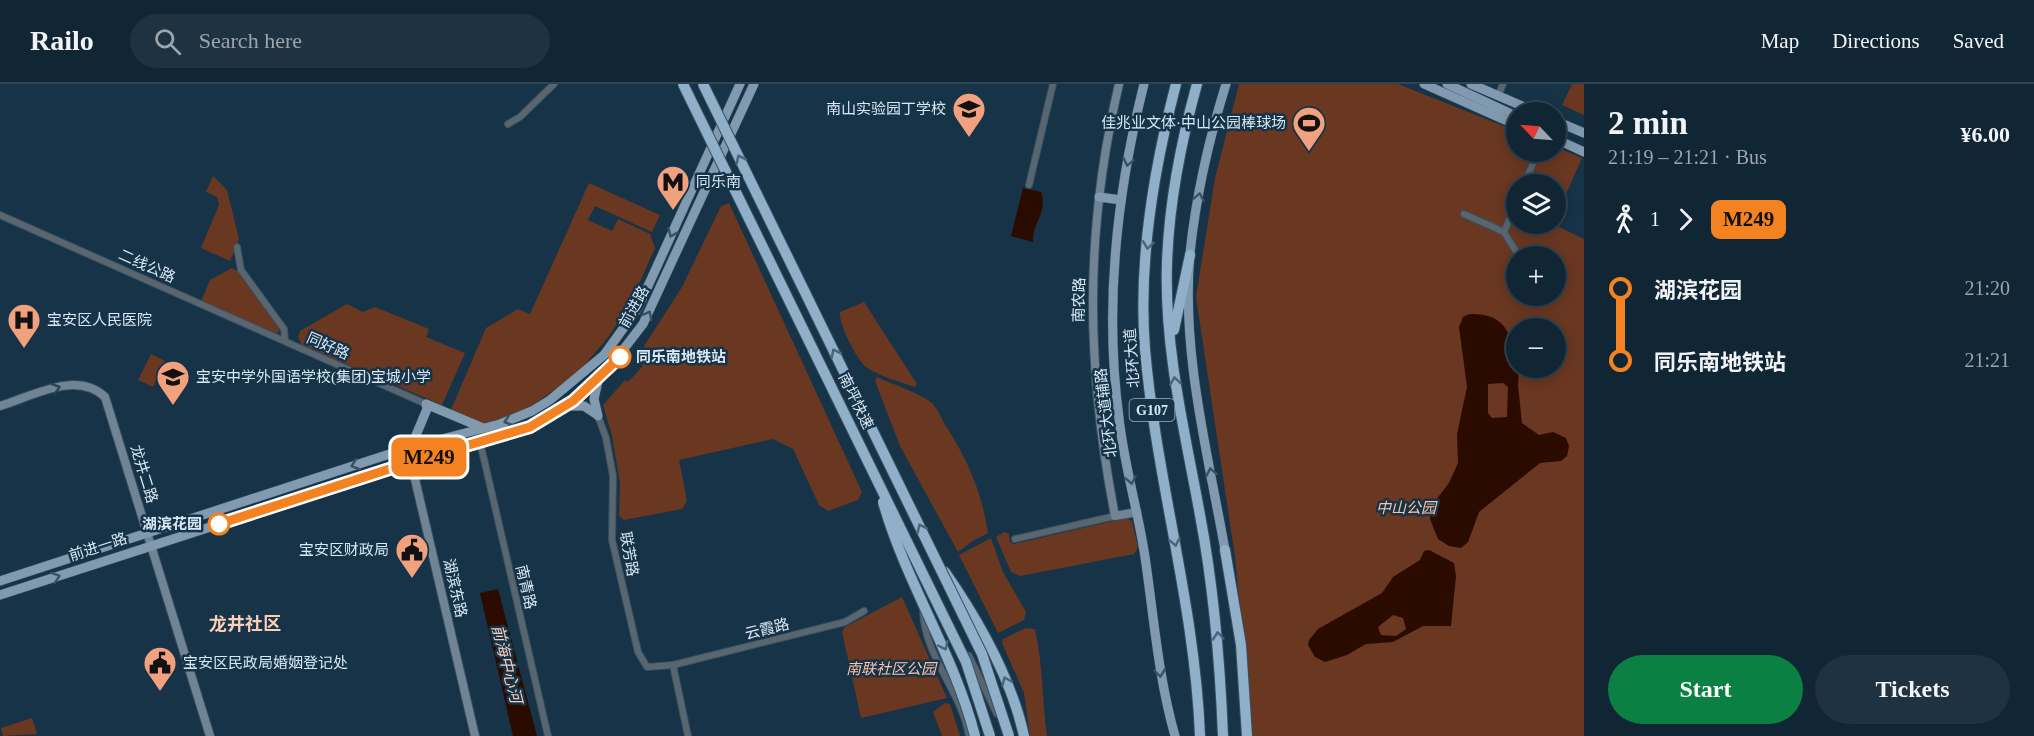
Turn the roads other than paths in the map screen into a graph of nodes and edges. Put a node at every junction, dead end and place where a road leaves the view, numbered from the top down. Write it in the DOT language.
graph roads {
  1 [pos="554,84"];
  2 [pos="683,84"];
  3 [pos="703,84"];
  4 [pos="740,84"];
  5 [pos="754,84"];
  6 [pos="1053,84"];
  7 [pos="1119,84"];
  8 [pos="1144,84"];
  9 [pos="1176,84"];
  10 [pos="1197,84"];
  11 [pos="1227,84"];
  12 [pos="1424,84"];
  13 [pos="1447,84"];
  14 [pos="1471,84"];
  15 [pos="1503,84"];
  16 [pos="1498,96"];
  17 [pos="1512,102"];
  18 [pos="1506,111"];
  19 [pos="1506,120"];
  20 [pos="508,124"];
  21 [pos="1566,125"];
  22 [pos="1584,133"];
  23 [pos="1566,144"];
  24 [pos="1584,152"];
  25 [pos="1029,185"];
  26 [pos="1098,197"];
  27 [pos="1121,200"];
  28 [pos="743,202"];
  29 [pos="1464,214"];
  30 [pos="0,215"];
  31 [pos="1506,227"];
  32 [pos="1504,232"];
  33 [pos="1513,246"];
  34 [pos="237,247"];
  35 [pos="1190,255"];
  36 [pos="285,340"];
  37 [pos="1171,345"];
  38 [pos="599,378"];
  39 [pos="547,401"];
  40 [pos="426,404"];
  41 [pos="0,406"];
  42 [pos="566,406"];
  43 [pos="530,412"];
  44 [pos="555,414"];
  45 [pos="598,416"];
  46 [pos="535,424"];
  47 [pos="484,428"];
  48 [pos="480,442"];
  49 [pos="411,447"];
  50 [pos="411,462"];
  51 [pos="875,475"];
  52 [pos="1137,512"];
  53 [pos="1115,516"];
  54 [pos="148,533"];
  55 [pos="1015,539"];
  56 [pos="152,546"];
  57 [pos="1225,550"];
  58 [pos="938,561"];
  59 [pos="924,565"];
  60 [pos="0,581"];
  61 [pos="0,595"];
  62 [pos="864,611"];
  63 [pos="673,665"];
  64 [pos="210,736"];
  65 [pos="476,736"];
  66 [pos="548,736"];
  67 [pos="688,736"];
  68 [pos="969,736"];
  69 [pos="975,736"];
  70 [pos="990,736"];
  71 [pos="1008,736"];
  72 [pos="1024,736"];
  73 [pos="1175,736"];
  74 [pos="1200,736"];
  75 [pos="1223,736"];
  76 [pos="1247,736"];
  1 -- 20 [label="street"];
  2 -- 51 [label="highway, 南坪快速, bridge"];
  58 -- 3 [label="highway, 南坪快速, one-way, bridge"];
  4 -- 39 [label="main road, 前进路, one-way"];
  38 -- 5 [label="main road, 前进路, one-way"];
  6 -- 25 [label="street"];
  7 -- 26 [label="street, 南农路"];
  8 -- 27 [label="main road, 北环大道辅路, one-way"];
  9 -- 74 [label="highway, 北环大道 / G107, one-way"];
  10 -- 37 [label="highway, G107"];
  35 -- 11 [label="main road, one-way"];
  12 -- 19 [label="main road"];
  13 -- 18 [label="main road"];
  14 -- 16 [label="main road"];
  15 -- 16 [label="street"];
  16 -- 17 [label="main road"];
  21 -- 22 [label="main road"];
  23 -- 24 [label="main road"];
  26 -- 27 [label="main road"];
  26 -- 53 [label="street, 南农路"];
  27 -- 52 [label="main road, 北环大道辅路, one-way"];
  28 -- 59 [label="street"];
  29 -- 32 [label="street"];
  30 -- 36 [label="street, 二线公路"];
  31 -- 32 [label="street"];
  32 -- 33 [label="street"];
  34 -- 36 [label="street, 同好路"];
  35 -- 37 [label="highway"];
  57 -- 35 [label="main road, one-way"];
  36 -- 40 [label="street, 同好路"];
  75 -- 37 [label="highway, G107, one-way"];
  38 -- 42 [label="main road, 前进路"];
  38 -- 45 [label="main road"];
  39 -- 43 [label="main road, 前进路"];
  39 -- 44 [label="main road"];
  40 -- 47 [label="main road"];
  40 -- 49 [label="main road"];
  41 -- 54 [label="street, 龙井二路, one-way"];
  42 -- 44 [label="main road, 前进路"];
  42 -- 45 [label="main road"];
  43 -- 46 [label="main road"];
  43 -- 47 [label="main road, 前进路, one-way"];
  44 -- 46 [label="main road, 前进路"];
  45 -- 63 [label="street, 联芳路"];
  46 -- 48 [label="main road, 前进路"];
  47 -- 49 [label="main road, 前进路"];
  48 -- 50 [label="main road, 前进路"];
  48 -- 66 [label="street, 南青路"];
  49 -- 50 [label="street, 湖滨东路"];
  49 -- 54 [label="main road, 前进一路, one-way"];
  50 -- 56 [label="main road, 前进一路"];
  50 -- 65 [label="street, 湖滨东路"];
  51 -- 69 [label="highway, one-way, bridge"];
  51 -- 70 [label="highway, 南坪快速, bridge"];
  52 -- 53 [label="street"];
  52 -- 73 [label="main road, 北环大道辅路, one-way"];
  53 -- 55 [label="street"];
  54 -- 56 [label="street, 龙井二路"];
  54 -- 60 [label="main road, 前进一路"];
  61 -- 56 [label="main road, 前进一路, one-way"];
  56 -- 64 [label="street, 龙井二路"];
  57 -- 76 [label="highway"];
  58 -- 71 [label="highway, 南坪快速, bridge"];
  72 -- 58 [label="highway, one-way, bridge"];
  59 -- 68 [label="street"];
  59 -- 71 [label="street"];
  62 -- 63 [label="street, 云霞路"];
  63 -- 67 [label="street"];
}
